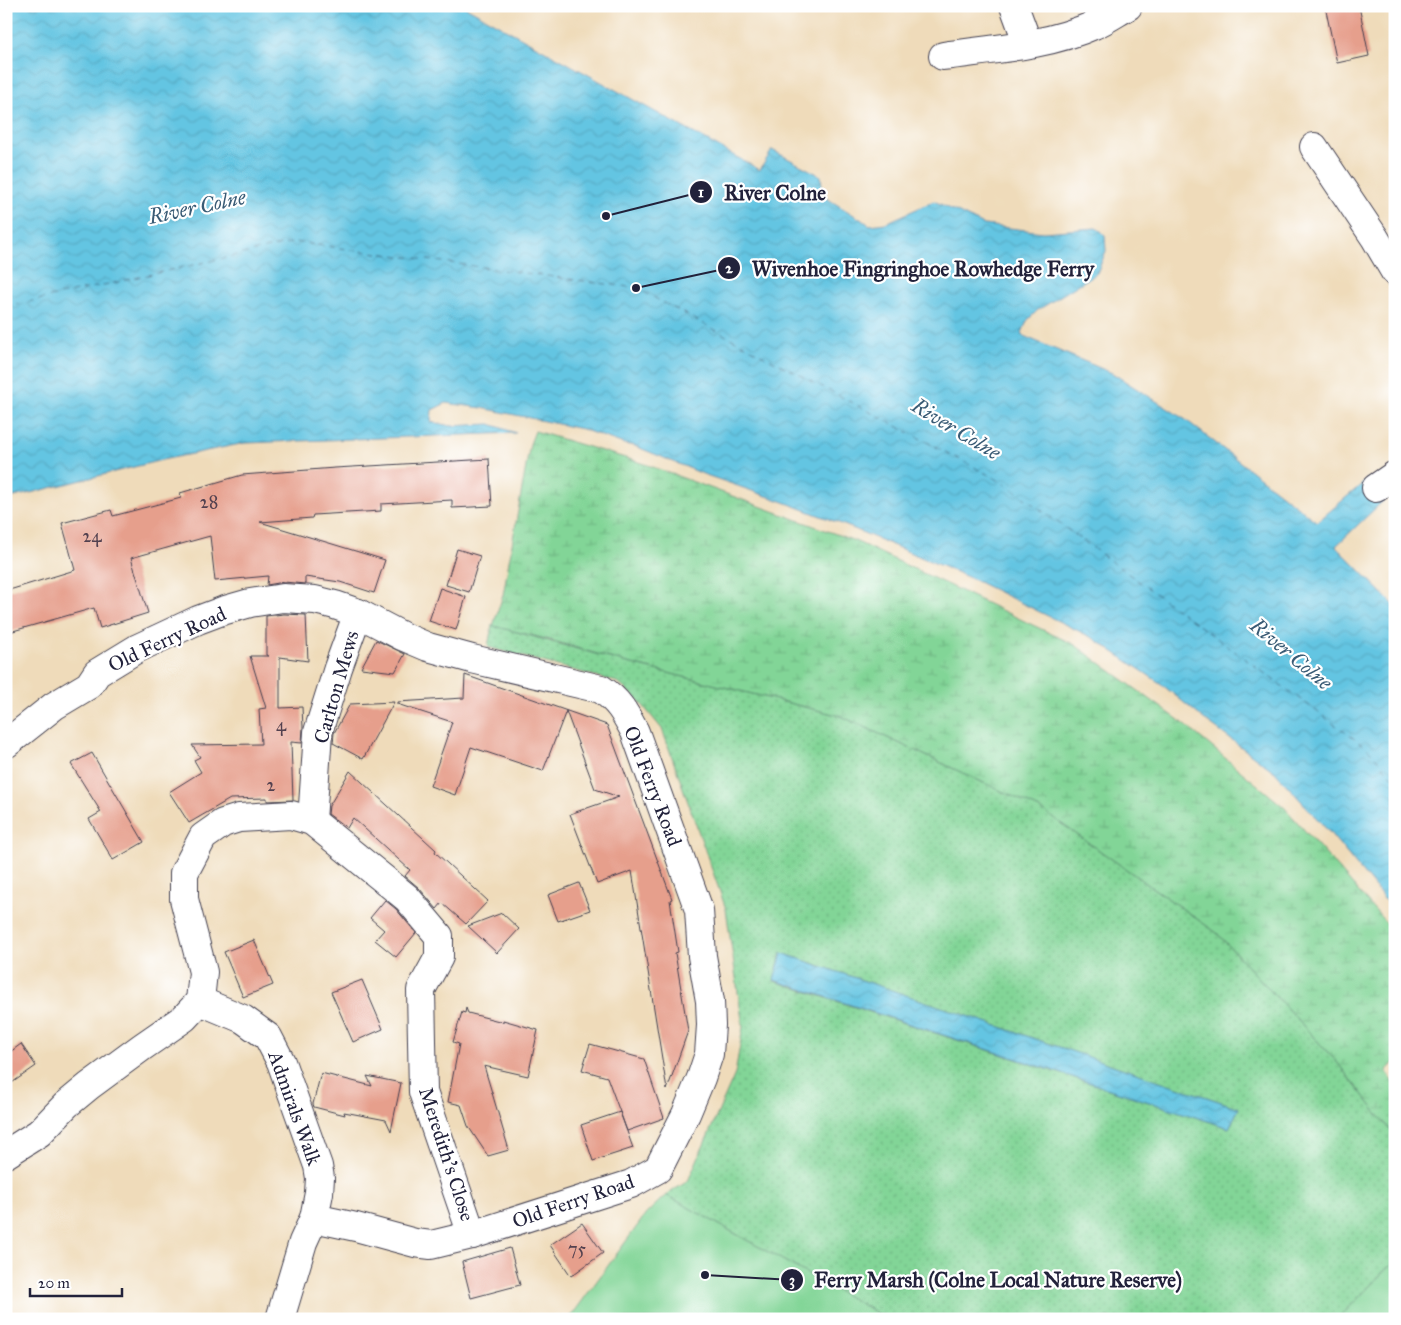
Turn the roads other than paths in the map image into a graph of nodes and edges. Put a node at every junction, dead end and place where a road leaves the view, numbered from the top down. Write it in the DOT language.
graph roads {
  1 [pos="1014,6"];
  2 [pos="1128,6"];
  3 [pos="1028,44"];
  4 [pos="943,56"];
  5 [pos="1314,147"];
  6 [pos="1395,272"];
  7 [pos="358,613"];
  8 [pos="6,744"];
  9 [pos="312,821"];
  10 [pos="200,1001"];
  11 [pos="6,1154"];
  12 [pos="314,1218"];
  13 [pos="472,1235"];
  14 [pos="280,1319"];
  1 -- 3 [label="street"];
  2 -- 3 [label="street"];
  3 -- 4 [label="street"];
  5 -- 6 [label="street"];
  7 -- 8 [label="street, Old Ferry Road"];
  7 -- 9 [label="street, Carlton Mews"];
  7 -- 13 [label="street, Old Ferry Road"];
  9 -- 10 [label="street, Meredith's Close"];
  9 -- 13 [label="street, Meredith's Close"];
  10 -- 11 [label="street"];
  10 -- 12 [label="street, Admirals Walk"];
  12 -- 13 [label="street, Old Ferry Road"];
  12 -- 14 [label="street, Admirals Walk"];
}
